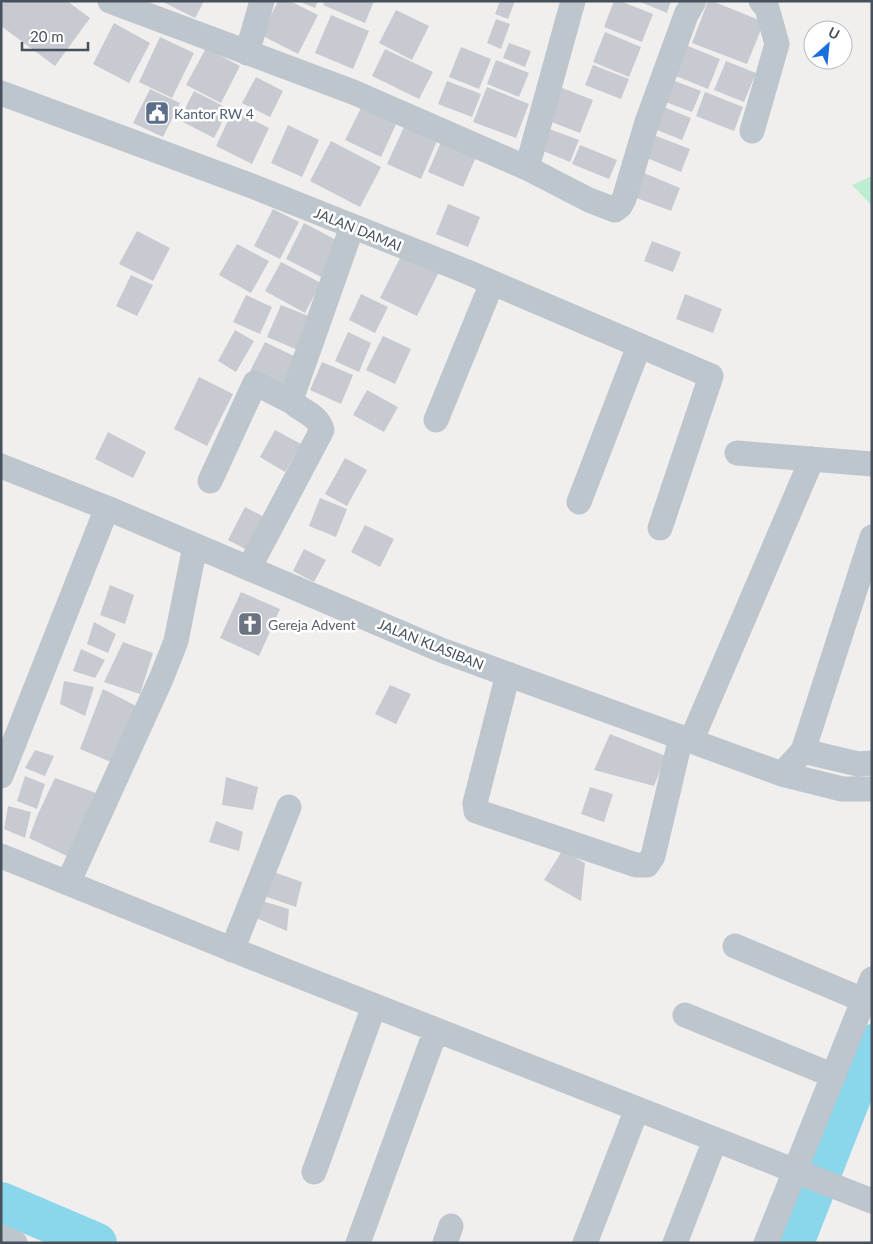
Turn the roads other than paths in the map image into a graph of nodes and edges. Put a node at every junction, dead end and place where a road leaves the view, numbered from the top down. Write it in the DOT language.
graph roads {
  1 [pos="110,1"];
  2 [pos="262,1"];
  3 [pos="573,1"];
  4 [pos="694,1"];
  5 [pos="761,1"];
  6 [pos="247,53"];
  7 [pos="1,93"];
  8 [pos="752,131"];
  9 [pos="527,168"];
  10 [pos="352,226"];
  11 [pos="492,283"];
  12 [pos="639,346"];
  13 [pos="292,402"];
  14 [pos="436,420"];
  15 [pos="737,453"];
  16 [pos="812,459"];
  17 [pos="872,464"];
  18 [pos="1,466"];
  19 [pos="210,481"];
  20 [pos="579,502"];
  21 [pos="107,508"];
  22 [pos="660,528"];
  23 [pos="872,537"];
  24 [pos="195,546"];
  25 [pos="248,568"];
  26 [pos="508,674"];
  27 [pos="686,739"];
  28 [pos="803,751"];
  29 [pos="872,763"];
  30 [pos="782,774"];
  31 [pos="1,776"];
  32 [pos="872,790"];
  33 [pos="289,807"];
  34 [pos="1,856"];
  35 [pos="68,883"];
  36 [pos="735,946"];
  37 [pos="232,950"];
  38 [pos="868,989"];
  39 [pos="374,1006"];
  40 [pos="685,1015"];
  41 [pos="436,1030"];
  42 [pos="834,1076"];
  43 [pos="637,1109"];
  44 [pos="716,1140"];
  45 [pos="314,1172"];
  46 [pos="809,1176"];
  47 [pos="872,1201"];
  48 [pos="1,1238"];
  49 [pos="15,1243"];
  50 [pos="358,1243"];
  51 [pos="585,1243"];
  52 [pos="675,1243"];
  53 [pos="766,1243"];
  1 -- 6 [label="street"];
  2 -- 6 [label="street"];
  3 -- 9 [label="street"];
  4 -- 9 [label="street"];
  5 -- 8 [label="street"];
  6 -- 9 [label="street"];
  7 -- 10 [label="street, JALAN DAMAI"];
  10 -- 11 [label="street, JALAN DAMAI"];
  10 -- 13 [label="street"];
  11 -- 12 [label="street, JALAN DAMAI"];
  11 -- 14 [label="street"];
  12 -- 20 [label="street"];
  12 -- 22 [label="street, JALAN DAMAI"];
  13 -- 19 [label="street"];
  13 -- 25 [label="street"];
  15 -- 16 [label="street"];
  16 -- 17 [label="street"];
  16 -- 27 [label="street"];
  18 -- 21 [label="street, JALAN KLASIBAN"];
  21 -- 24 [label="street, JALAN KLASIBAN"];
  21 -- 31 [label="street"];
  23 -- 28 [label="street"];
  24 -- 25 [label="street, JALAN KLASIBAN"];
  24 -- 35 [label="street"];
  25 -- 26 [label="street, JALAN KLASIBAN"];
  26 -- 27 [label="street, JALAN KLASIBAN"];
  26 -- 27 [label="street"];
  27 -- 30 [label="street, JALAN KLASIBAN"];
  28 -- 29 [label="street"];
  28 -- 30 [label="street"];
  30 -- 32 [label="street, JALAN KLASIBAN"];
  33 -- 37 [label="street"];
  34 -- 35 [label="street"];
  35 -- 37 [label="street"];
  36 -- 38 [label="street"];
  37 -- 39 [label="street"];
  38 -- 42 [label="street"];
  39 -- 41 [label="street"];
  39 -- 45 [label="street"];
  40 -- 42 [label="street"];
  41 -- 43 [label="street"];
  41 -- 50 [label="street"];
  42 -- 46 [label="street"];
  43 -- 44 [label="street"];
  43 -- 51 [label="street"];
  44 -- 46 [label="street"];
  44 -- 52 [label="street"];
  46 -- 47 [label="street"];
  46 -- 53 [label="street"];
  48 -- 49 [label="street"];
}
